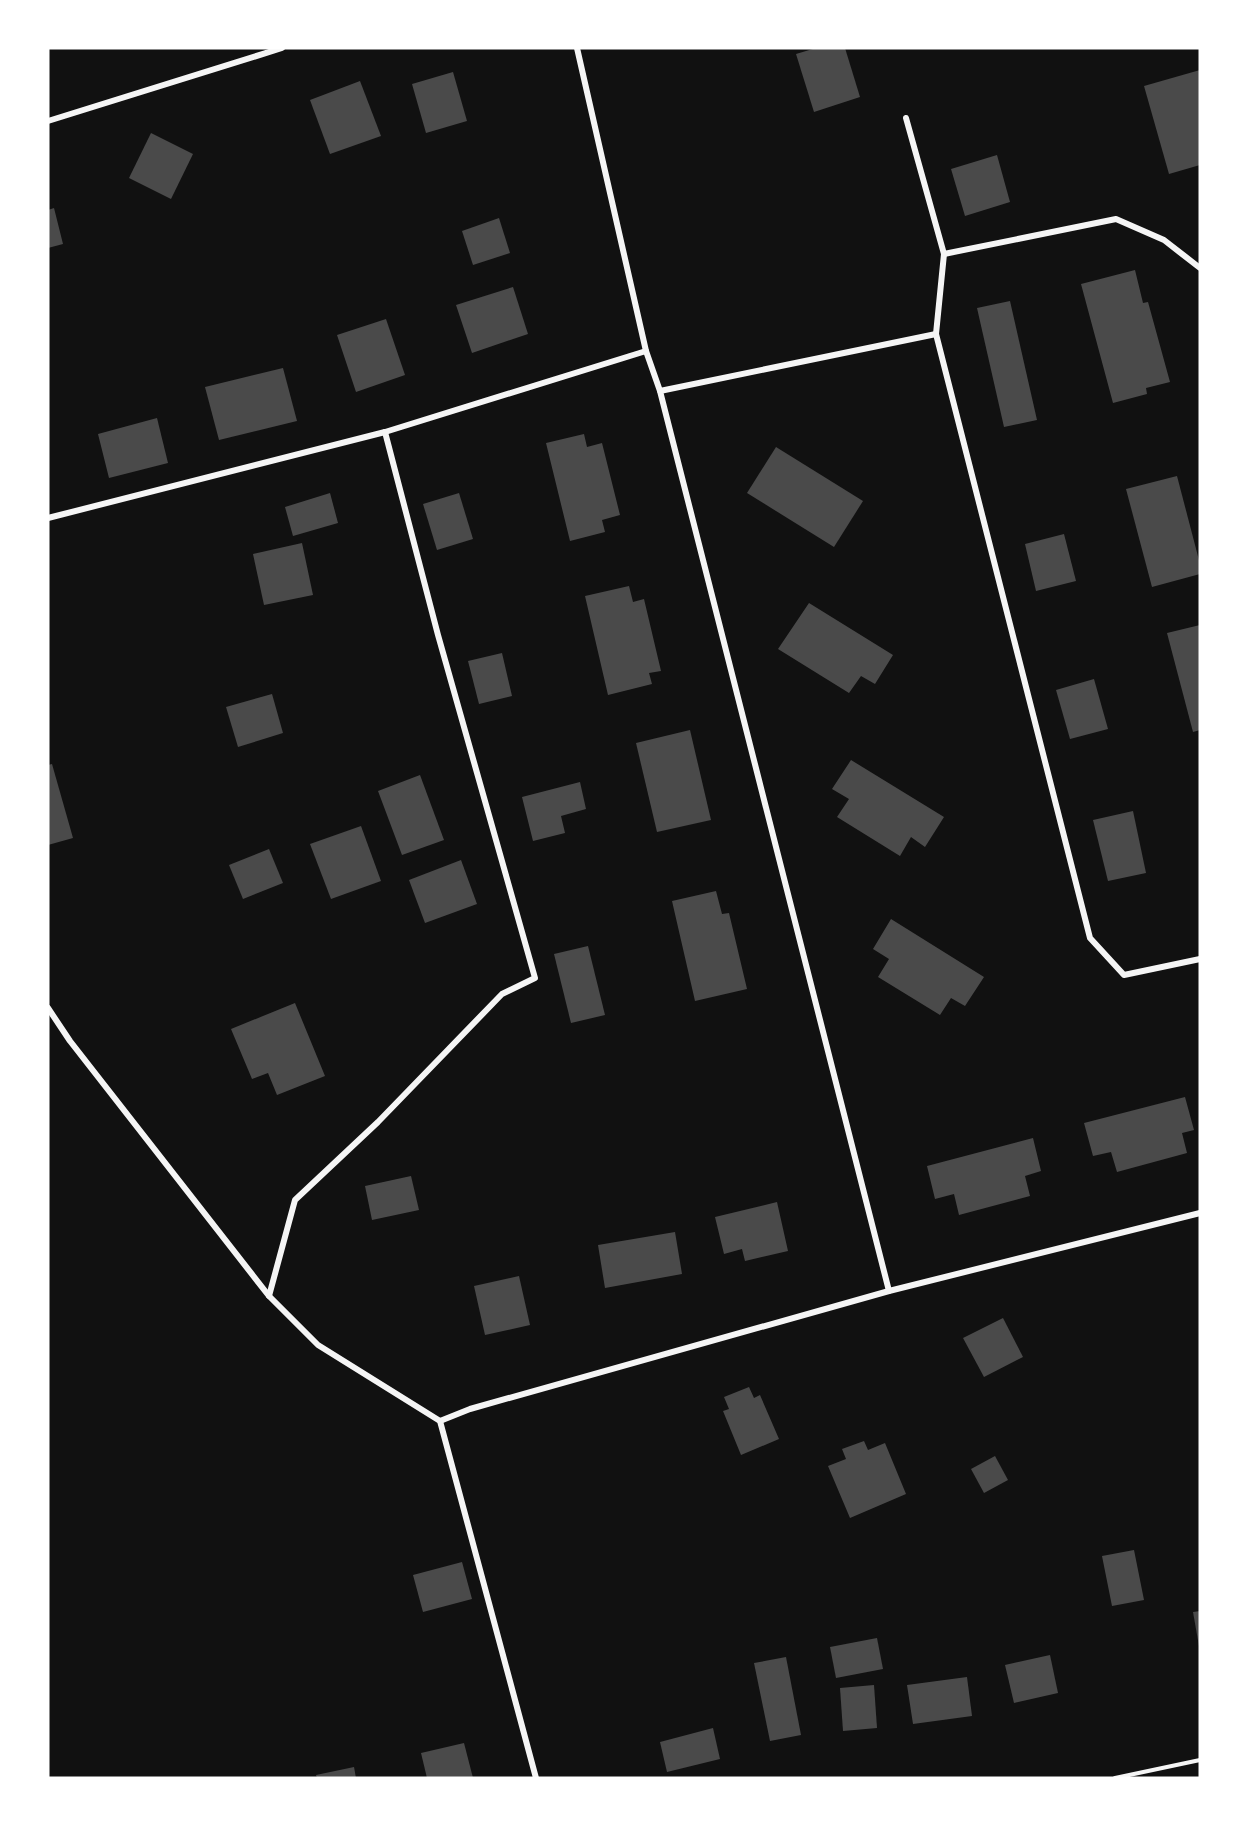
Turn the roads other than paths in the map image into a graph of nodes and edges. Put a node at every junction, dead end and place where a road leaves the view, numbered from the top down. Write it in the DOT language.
graph roads {
  1 [pos="282,48"];
  2 [pos="577,48"];
  3 [pos="906,118"];
  4 [pos="48,121"];
  5 [pos="944,254"];
  6 [pos="1200,268"];
  7 [pos="936,334"];
  8 [pos="646,351"];
  9 [pos="660,391"];
  10 [pos="385,432"];
  11 [pos="48,518"];
  12 [pos="1200,959"];
  13 [pos="48,1008"];
  14 [pos="1200,1213"];
  15 [pos="889,1291"];
  16 [pos="269,1296"];
  17 [pos="440,1421"];
  18 [pos="536,1778"];
  1 -- 4 [label="street"];
  2 -- 8 [label="street"];
  3 -- 5 [label="street"];
  5 -- 6 [label="street"];
  5 -- 7 [label="street"];
  7 -- 9 [label="street"];
  7 -- 12 [label="street"];
  8 -- 9 [label="street"];
  8 -- 10 [label="street"];
  9 -- 15 [label="street"];
  10 -- 11 [label="street"];
  10 -- 16 [label="street"];
  13 -- 16 [label="street"];
  14 -- 15 [label="street"];
  15 -- 17 [label="street"];
  16 -- 17 [label="street"];
  17 -- 18 [label="street"];
}
